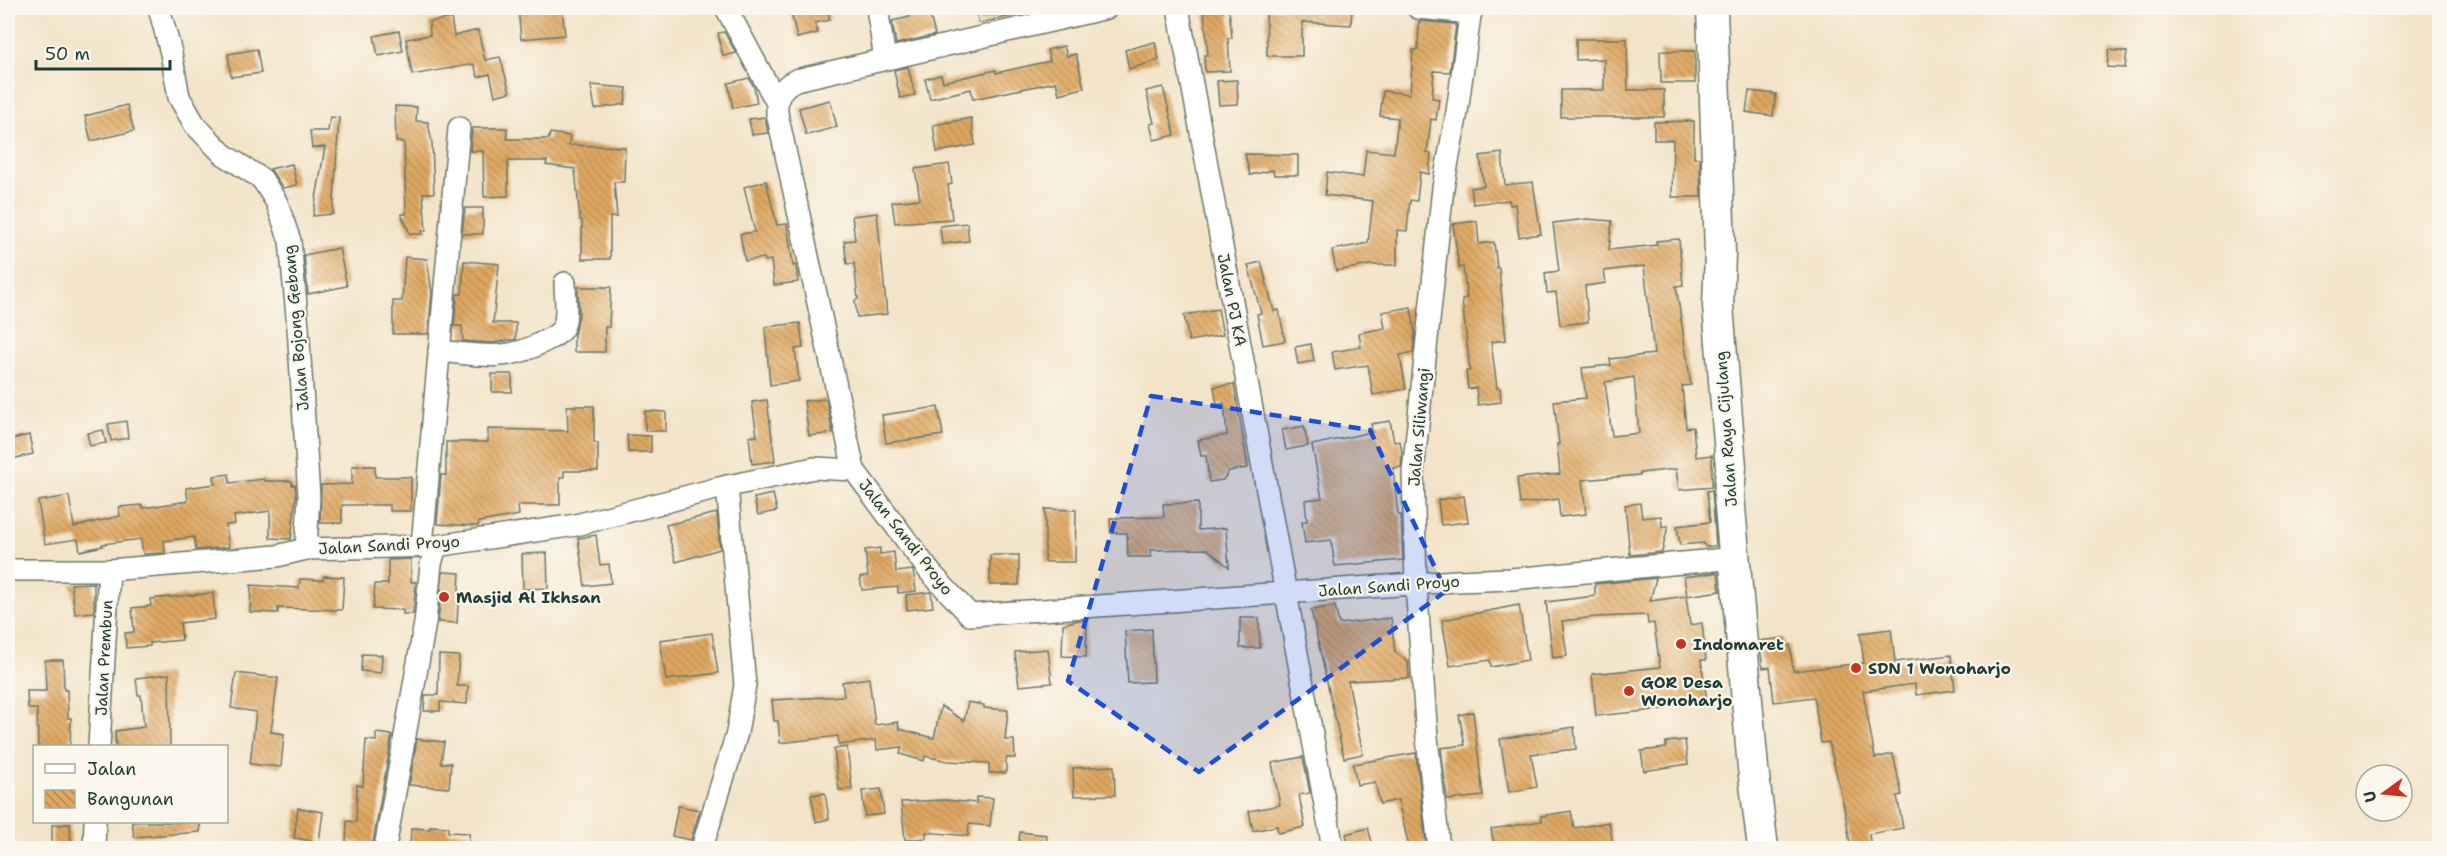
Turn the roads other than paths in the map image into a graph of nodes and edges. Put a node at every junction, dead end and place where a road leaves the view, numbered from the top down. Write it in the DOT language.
graph roads {
  1 [pos="159,8"];
  2 [pos="726,8"];
  3 [pos="877,8"];
  4 [pos="1107,8"];
  5 [pos="1178,8"];
  6 [pos="1418,8"];
  7 [pos="1712,8"];
  8 [pos="1471,10"];
  9 [pos="885,59"];
  10 [pos="776,101"];
  11 [pos="459,128"];
  12 [pos="565,283"];
  13 [pos="439,351"];
  14 [pos="854,470"];
  15 [pos="727,486"];
  16 [pos="429,546"];
  17 [pos="306,549"];
  18 [pos="1736,558"];
  19 [pos="8,570"];
  20 [pos="108,570"];
  21 [pos="1416,584"];
  22 [pos="1287,593"];
  23 [pos="99,745"];
  24 [pos="95,823"];
  25 [pos="94,849"];
  26 [pos="385,849"];
  27 [pos="702,849"];
  28 [pos="1333,849"];
  29 [pos="1439,849"];
  30 [pos="1763,849"];
  1 -- 17 [label="street, Jalan Bojong Gebang"];
  2 -- 10 [label="street"];
  3 -- 9 [label="street"];
  4 -- 9 [label="street"];
  5 -- 22 [label="street, Jalan PJ KA"];
  6 -- 8 [label="street"];
  7 -- 18 [label="highway, Jalan Raya Cijulang"];
  8 -- 21 [label="street, Jalan Siliwangi"];
  9 -- 10 [label="street"];
  10 -- 14 [label="street"];
  11 -- 13 [label="street"];
  12 -- 13 [label="street"];
  13 -- 16 [label="street"];
  14 -- 15 [label="street, Jalan Sandi Proyo"];
  14 -- 22 [label="street, Jalan Sandi Proyo"];
  15 -- 16 [label="street, Jalan Sandi Proyo"];
  15 -- 27 [label="street"];
  16 -- 17 [label="street, Jalan Sandi Proyo"];
  16 -- 26 [label="street"];
  17 -- 20 [label="street, Jalan Sandi Proyo"];
  18 -- 21 [label="street, Jalan Sandi Proyo"];
  18 -- 30 [label="highway, Jalan Raya Cijulang"];
  19 -- 20 [label="street, Jalan Sandi Proyo"];
  20 -- 23 [label="street, Jalan Prembun"];
  21 -- 22 [label="street, Jalan Sandi Proyo"];
  21 -- 29 [label="street, Jalan Siliwangi"];
  22 -- 28 [label="street, Jalan PJ KA"];
  24 -- 25 [label="street"];
}
